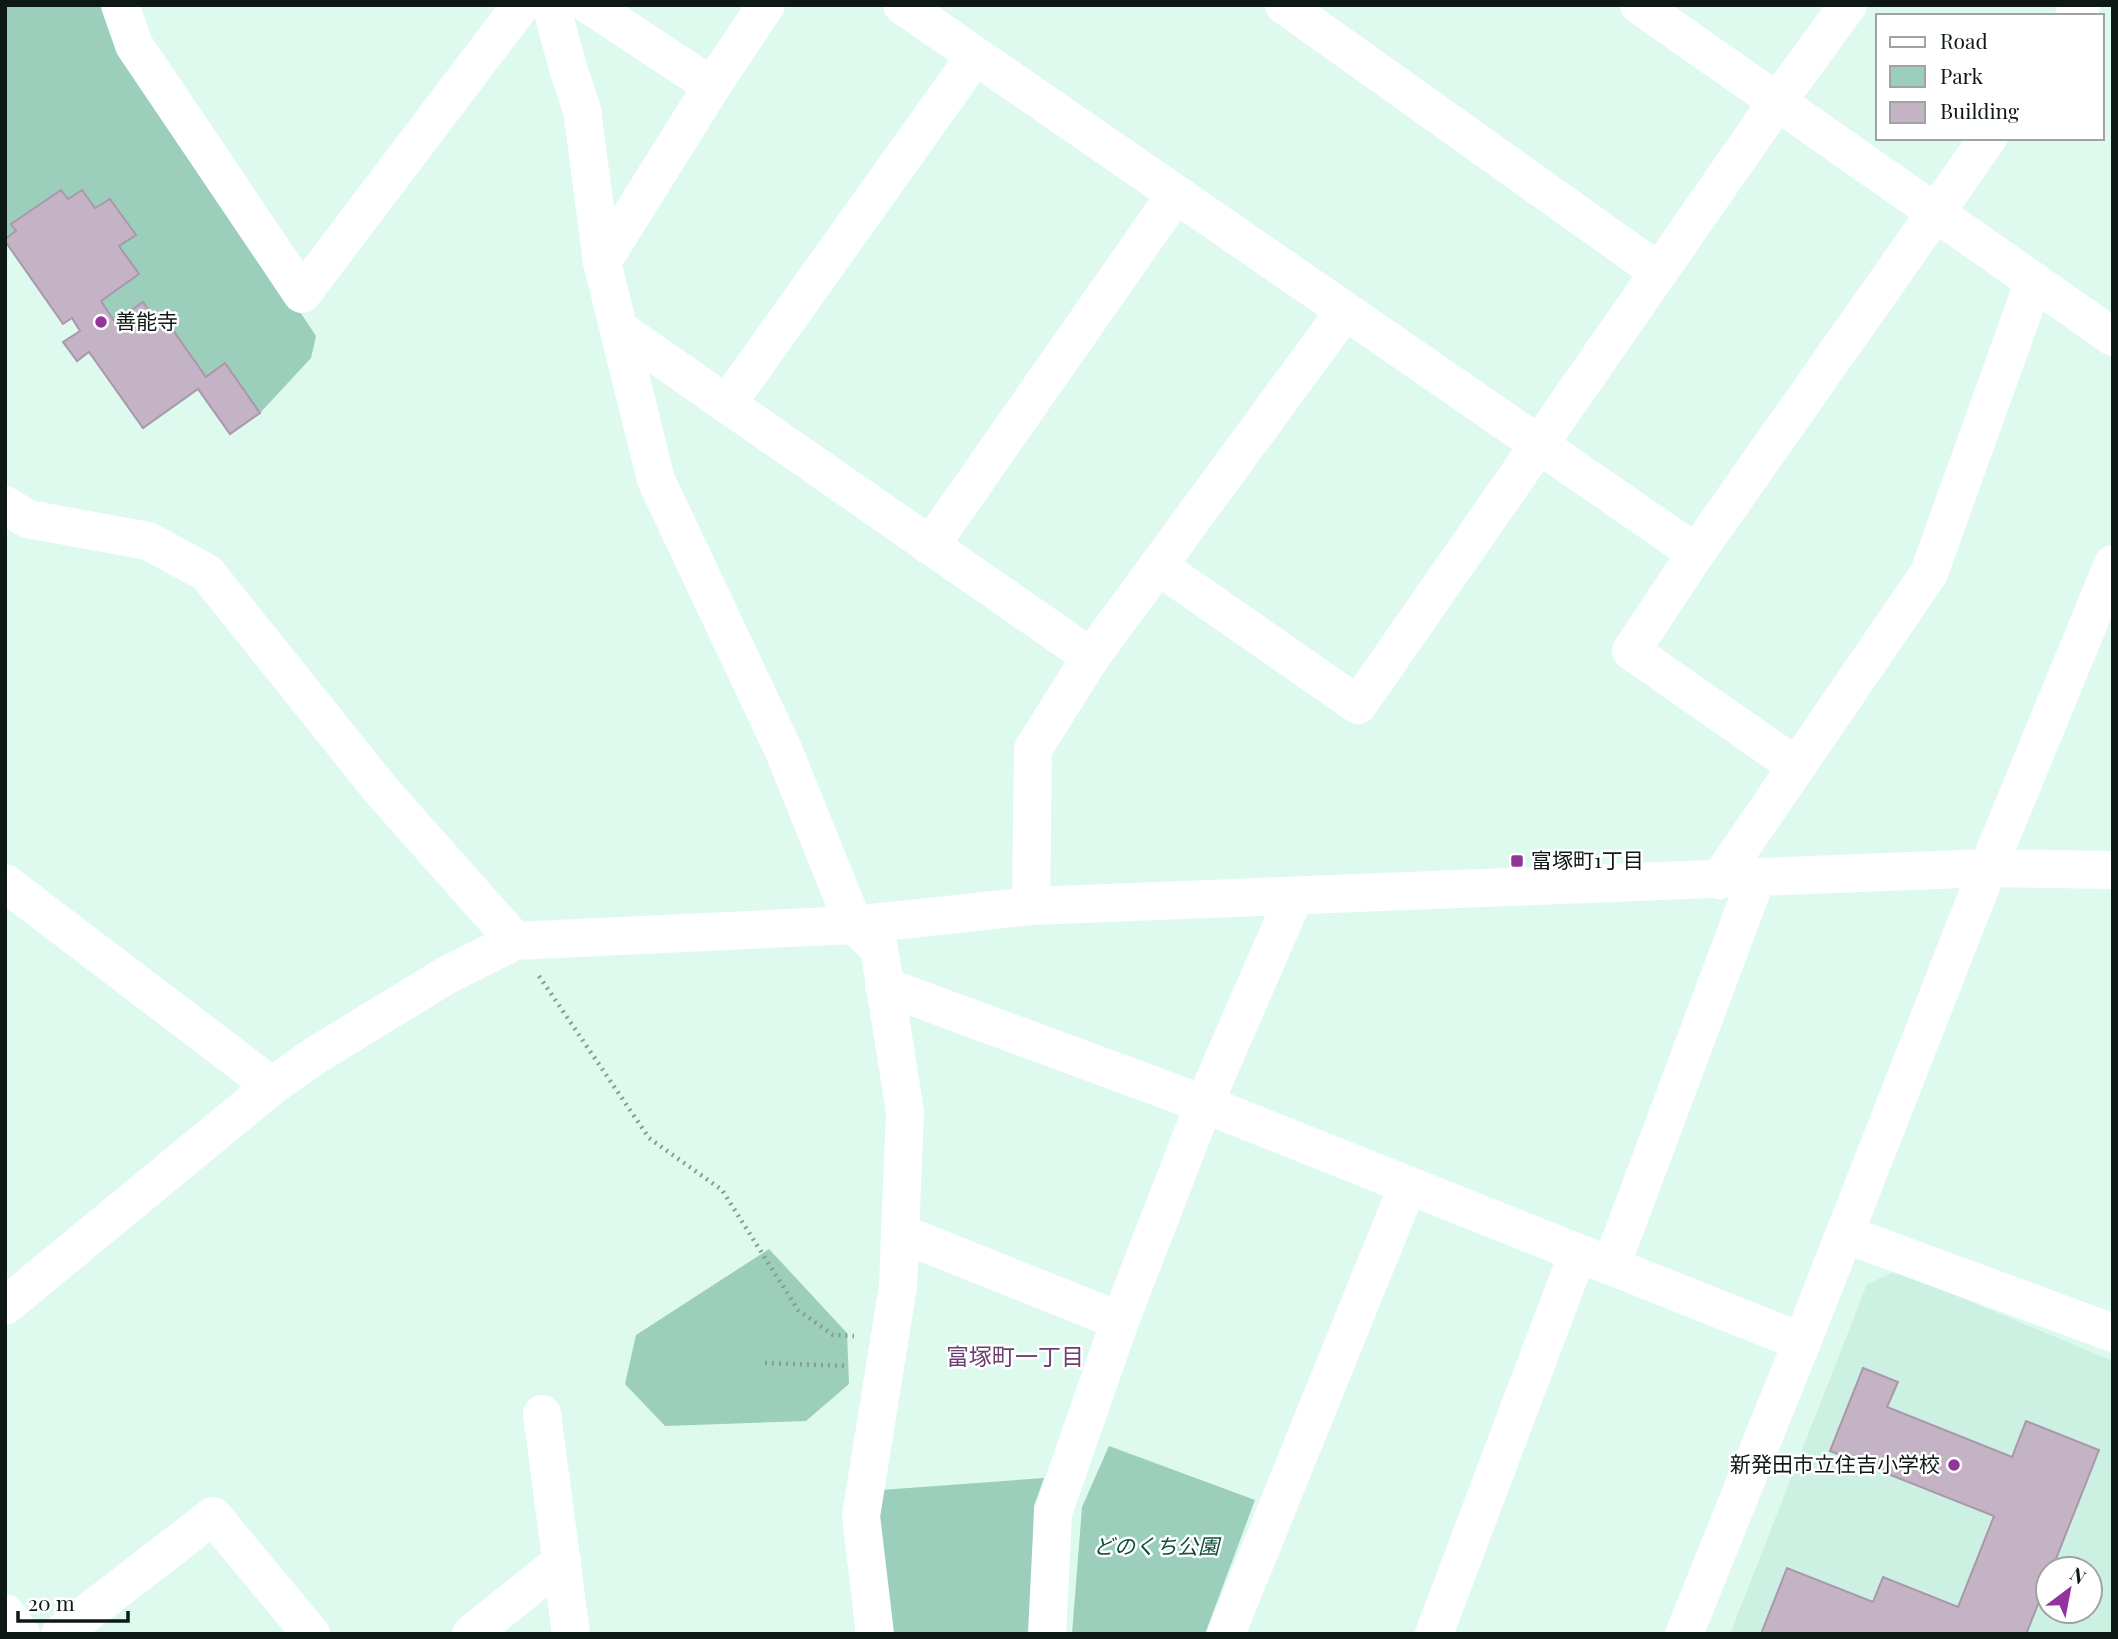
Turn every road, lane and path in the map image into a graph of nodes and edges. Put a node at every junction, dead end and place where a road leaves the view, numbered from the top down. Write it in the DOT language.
graph roads {
  1 [pos="120,5"];
  2 [pos="522,5"];
  3 [pos="551,5"];
  4 [pos="589,5"];
  5 [pos="766,5"];
  6 [pos="902,5"];
  7 [pos="1284,5"];
  8 [pos="1639,5"];
  9 [pos="1848,5"];
  10 [pos="975,56"];
  11 [pos="712,86"];
  12 [pos="1777,102"];
  13 [pos="1987,140"];
  14 [pos="1175,194"];
  15 [pos="1936,213"];
  16 [pos="602,262"];
  17 [pos="1659,272"];
  18 [pos="2034,281"];
  19 [pos="1345,311"];
  20 [pos="619,329"];
  21 [pos="2113,337"];
  22 [pos="727,404"];
  23 [pos="1538,444"];
  24 [pos="5,505"];
  25 [pos="930,546"];
  26 [pos="1696,553"];
  27 [pos="2113,564"];
  28 [pos="1158,566"];
  29 [pos="1091,657"];
  30 [pos="1796,766"];
  31 [pos="1988,868"];
  32 [pos="2113,870"];
  33 [pos="1738,879"];
  34 [pos="5,883"];
  35 [pos="1294,897"];
  36 [pos="1031,906"];
  37 [pos="854,925"];
  38 [pos="515,941"];
  39 [pos="884,986"];
  40 [pos="272,1086"];
  41 [pos="1204,1104"];
  42 [pos="1408,1185"];
  43 [pos="900,1233"];
  44 [pos="1845,1234"];
  45 [pos="1594,1259"];
  46 [pos="5,1306"];
  47 [pos="1119,1321"];
  48 [pos="2113,1333"];
  49 [pos="1802,1342"];
  50 [pos="888,1353"];
  51 [pos="765,1363"];
  52 [pos="542,1414"];
  53 [pos="562,1561"];
  54 [pos="5,1613"];
  55 [pos="21,1634"];
  56 [pos="60,1634"];
  57 [pos="311,1634"];
  58 [pos="471,1634"];
  59 [pos="571,1634"];
  60 [pos="875,1634"];
  61 [pos="1047,1634"];
  62 [pos="1226,1634"];
  63 [pos="1434,1634"];
  64 [pos="1684,1634"];
  1 -- 2 [label="street"];
  3 -- 16 [label="street"];
  4 -- 11 [label="street"];
  5 -- 11 [label="street"];
  6 -- 10 [label="street"];
  7 -- 17 [label="street"];
  8 -- 12 [label="street"];
  9 -- 12 [label="street"];
  10 -- 14 [label="street"];
  10 -- 22 [label="street"];
  11 -- 16 [label="street"];
  12 -- 15 [label="street"];
  12 -- 17 [label="street"];
  13 -- 15 [label="street"];
  14 -- 19 [label="street"];
  14 -- 25 [label="street"];
  15 -- 18 [label="street"];
  15 -- 26 [label="street"];
  16 -- 20 [label="street"];
  17 -- 23 [label="street"];
  18 -- 21 [label="street"];
  18 -- 30 [label="street"];
  19 -- 23 [label="street"];
  19 -- 28 [label="street"];
  20 -- 22 [label="street"];
  20 -- 37 [label="street"];
  22 -- 25 [label="street"];
  23 -- 26 [label="street"];
  23 -- 28 [label="street"];
  24 -- 38 [label="street"];
  25 -- 29 [label="street"];
  26 -- 30 [label="street"];
  27 -- 31 [label="street"];
  28 -- 29 [label="street"];
  29 -- 36 [label="street"];
  30 -- 33 [label="street"];
  31 -- 32 [label="street"];
  31 -- 33 [label="street"];
  31 -- 44 [label="street"];
  33 -- 35 [label="street"];
  33 -- 45 [label="street"];
  34 -- 40 [label="street"];
  35 -- 36 [label="street"];
  35 -- 41 [label="street"];
  36 -- 37 [label="street"];
  37 -- 38 [label="street"];
  37 -- 39 [label="street"];
  38 -- 40 [label="street"];
  38 -- 50 [label="path"];
  39 -- 41 [label="street"];
  39 -- 43 [label="street"];
  40 -- 46 [label="street"];
  41 -- 42 [label="street"];
  41 -- 47 [label="street"];
  42 -- 45 [label="street"];
  42 -- 62 [label="street"];
  43 -- 47 [label="street"];
  43 -- 50 [label="street"];
  44 -- 48 [label="street"];
  44 -- 49 [label="street"];
  45 -- 49 [label="street"];
  45 -- 63 [label="street"];
  47 -- 61 [label="street"];
  49 -- 64 [label="street"];
  50 -- 51 [label="path"];
  50 -- 60 [label="street"];
  52 -- 53 [label="street"];
  53 -- 58 [label="street"];
  53 -- 59 [label="street"];
  54 -- 55 [label="street"];
  56 -- 57 [label="street"];
}
